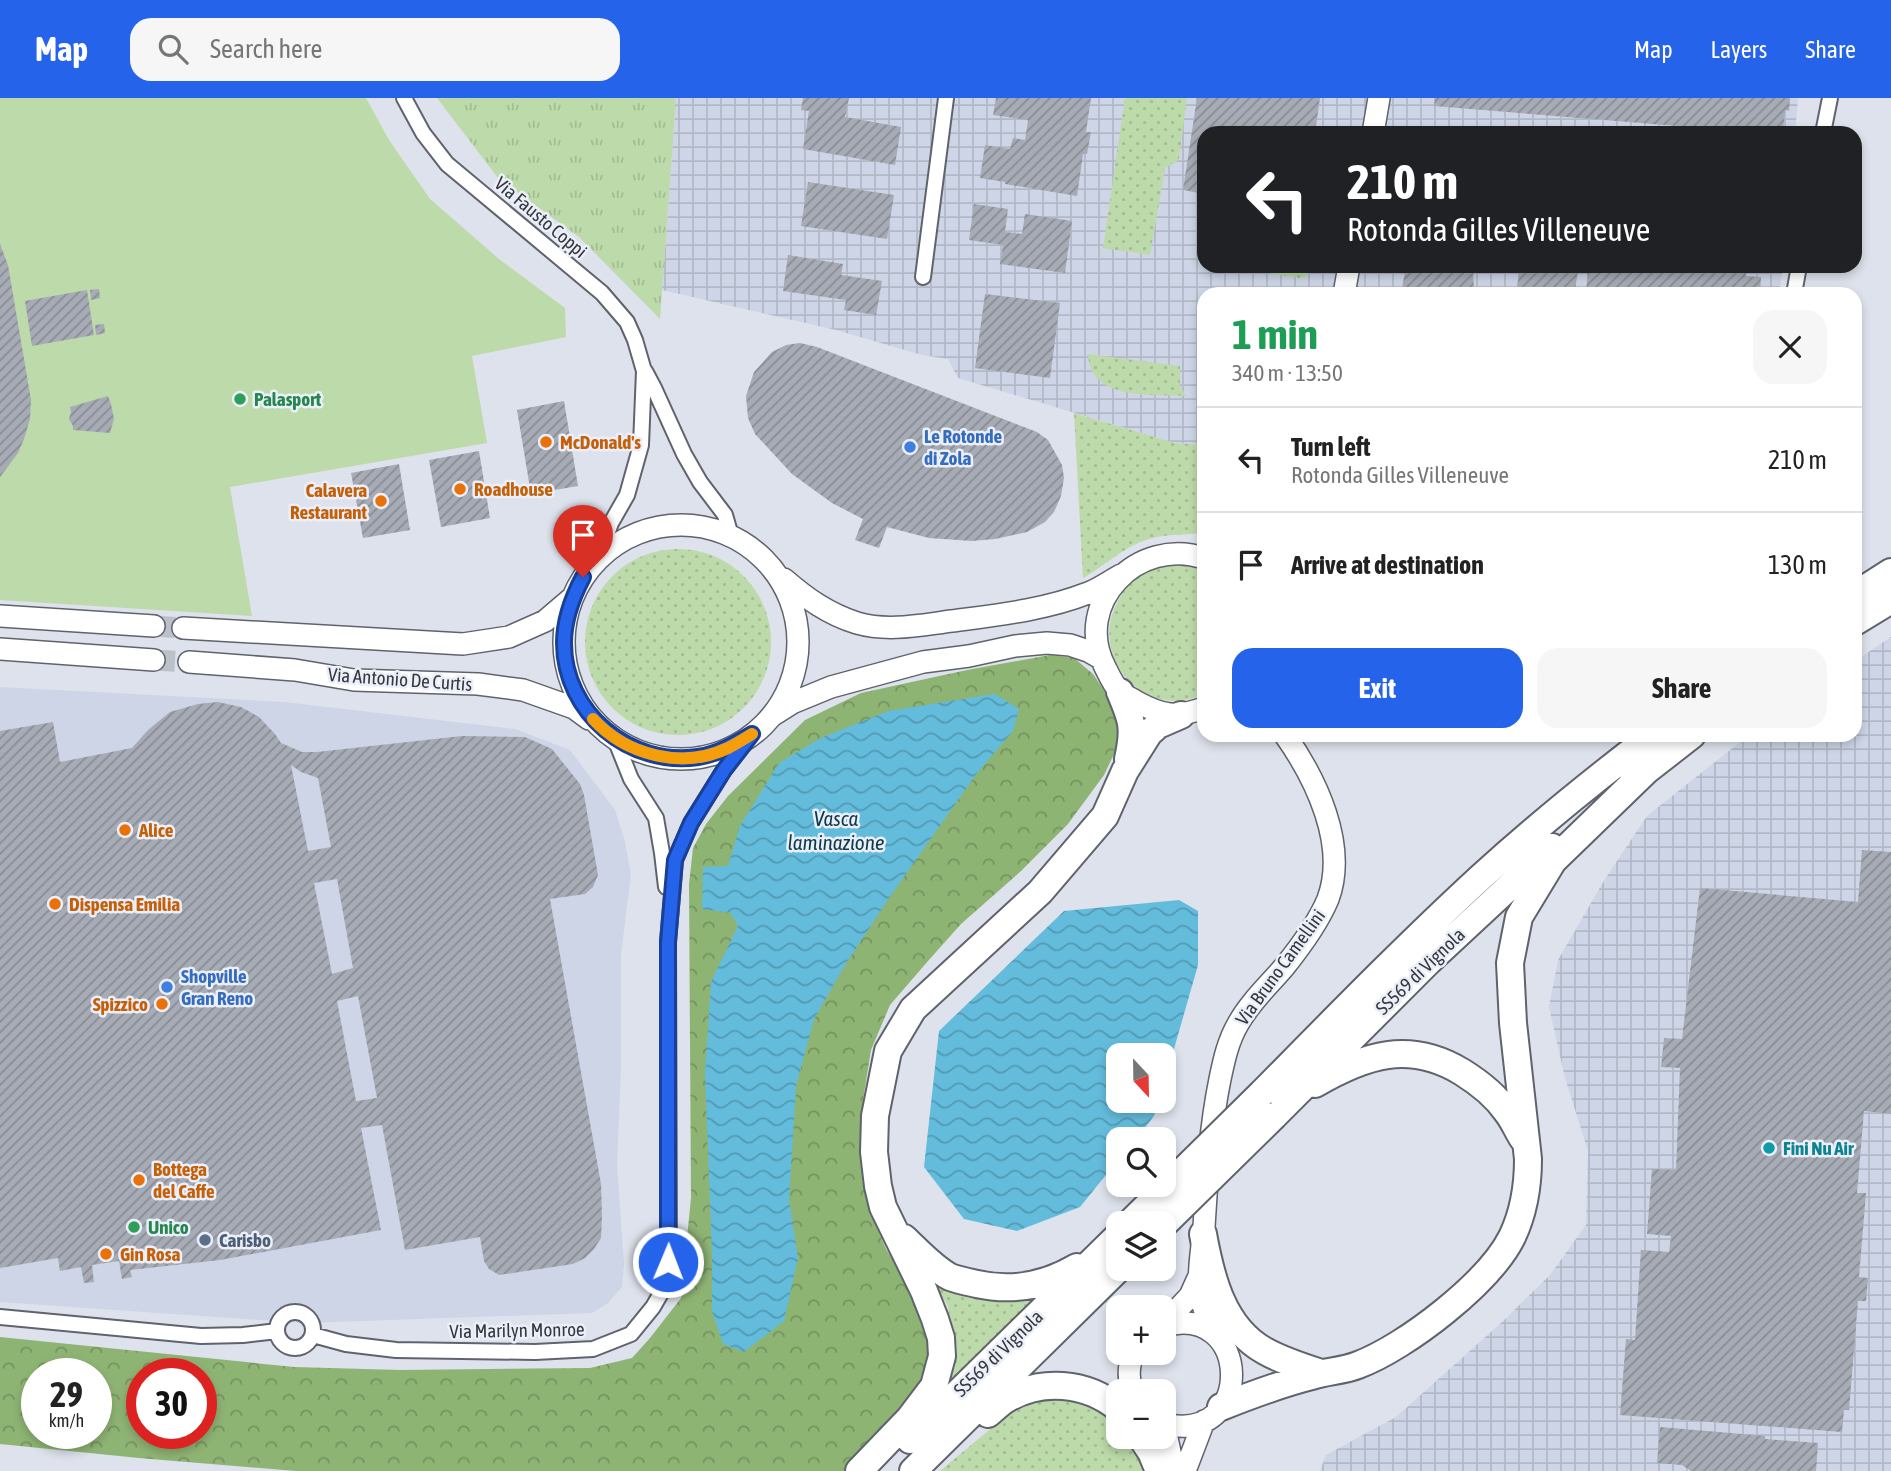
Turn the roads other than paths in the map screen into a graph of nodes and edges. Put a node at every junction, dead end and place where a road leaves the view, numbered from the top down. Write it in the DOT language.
graph roads {
  1 [pos="404,98"];
  2 [pos="946,98"];
  3 [pos="1379,98"];
  4 [pos="1829,98"];
  5 [pos="1374,126"];
  6 [pos="1824,126"];
  7 [pos="923,277"];
  8 [pos="645,371"];
  9 [pos="731,536"];
  10 [pos="1197,552"];
  11 [pos="1181,553"];
  12 [pos="1197,556"];
  13 [pos="598,559"];
  14 [pos="772,569"];
  15 [pos="1891,572"];
  16 [pos="1121,575"];
  17 [pos="1862,591"];
  18 [pos="572,598"];
  19 [pos="1891,600"];
  20 [pos="0,616"];
  21 [pos="1862,618"];
  22 [pos="154,626"];
  23 [pos="183,628"];
  24 [pos="0,649"];
  25 [pos="1100,658"];
  26 [pos="154,660"];
  27 [pos="189,662"];
  28 [pos="1120,692"];
  29 [pos="1195,712"];
  30 [pos="769,718"];
  31 [pos="609,734"];
  32 [pos="752,734"];
  33 [pos="1290,742"];
  34 [pos="1644,742"];
  35 [pos="1683,742"];
  36 [pos="1647,770"];
  37 [pos="1125,771"];
  38 [pos="669,920"];
  39 [pos="1275,1103"];
  40 [pos="1526,1146"];
  41 [pos="1147,1211"];
  42 [pos="1176,1211"];
  43 [pos="895,1230"];
  44 [pos="1203,1234"];
  45 [pos="1106,1245"];
  46 [pos="1106,1248"];
  47 [pos="1199,1276"];
  48 [pos="1106,1281"];
  49 [pos="1176,1312"];
  50 [pos="0,1317"];
  51 [pos="1176,1323"];
  52 [pos="277,1331"];
  53 [pos="313,1335"];
  54 [pos="1223,1344"];
  55 [pos="1321,1373"];
  56 [pos="1106,1396"];
  57 [pos="1212,1414"];
  58 [pos="1176,1425"];
  59 [pos="1149,1449"];
  60 [pos="1169,1449"];
  61 [pos="919,1466"];
  62 [pos="859,1471"];
  63 [pos="878,1471"];
  64 [pos="1159,1471"];
  65 [pos="1174,1471"];
  66 [pos="1185,1471"];
  1 -- 8 [label="street, Via Fausto Coppi"];
  2 -- 7 [label="street"];
  3 -- 5 [label="street"];
  4 -- 6 [label="street"];
  8 -- 9 [label="street, Via Fausto Coppi"];
  8 -- 13 [label="street, Via Fausto Coppi"];
  9 -- 13 [label="street"];
  9 -- 14 [label="street"];
  10 -- 11 [label="street"];
  11 -- 12 [label="street"];
  11 -- 16 [label="street"];
  13 -- 18 [label="street"];
  14 -- 16 [label="street"];
  14 -- 30 [label="street"];
  15 -- 17 [label="highway"];
  16 -- 25 [label="street"];
  18 -- 23 [label="street, Via Antonio De Curtis"];
  18 -- 31 [label="street"];
  19 -- 21 [label="highway"];
  20 -- 22 [label="street"];
  24 -- 26 [label="street"];
  25 -- 28 [label="street"];
  25 -- 30 [label="street"];
  27 -- 31 [label="street, Via Antonio De Curtis"];
  28 -- 29 [label="street"];
  28 -- 37 [label="highway"];
  29 -- 37 [label="highway"];
  30 -- 32 [label="street"];
  31 -- 32 [label="street"];
  31 -- 38 [label="street, Via Marilyn Monroe"];
  32 -- 38 [label="street, Via Marilyn Monroe"];
  33 -- 44 [label="street, Via Bruno Camellini"];
  34 -- 39 [label="highway, SS569 di Vignola"];
  35 -- 36 [label="highway, SS569 di Vignola"];
  36 -- 39 [label="highway, SS569 di Vignola"];
  36 -- 40 [label="highway"];
  37 -- 43 [label="highway"];
  38 -- 53 [label="street, Via Marilyn Monroe"];
  39 -- 40 [label="highway"];
  39 -- 41 [label="highway, SS569 di Vignola, bridge"];
  39 -- 42 [label="highway, SS569 di Vignola, bridge"];
  40 -- 55 [label="highway"];
  43 -- 45 [label="highway"];
  43 -- 62 [label="highway"];
  44 -- 47 [label="street, Via Bruno Camellini"];
  44 -- 55 [label="highway"];
  46 -- 63 [label="highway, SS569 di Vignola"];
  47 -- 49 [label="street"];
  47 -- 54 [label="street"];
  48 -- 61 [label="highway, SS569 di Vignola"];
  50 -- 52 [label="street"];
  51 -- 54 [label="street"];
  52 -- 53 [label="street"];
  52 -- 53 [label="street"];
  54 -- 57 [label="street"];
  55 -- 57 [label="highway"];
  56 -- 61 [label="highway"];
  57 -- 58 [label="street"];
  57 -- 66 [label="street"];
  59 -- 64 [label="highway"];
  60 -- 65 [label="street"];
}
